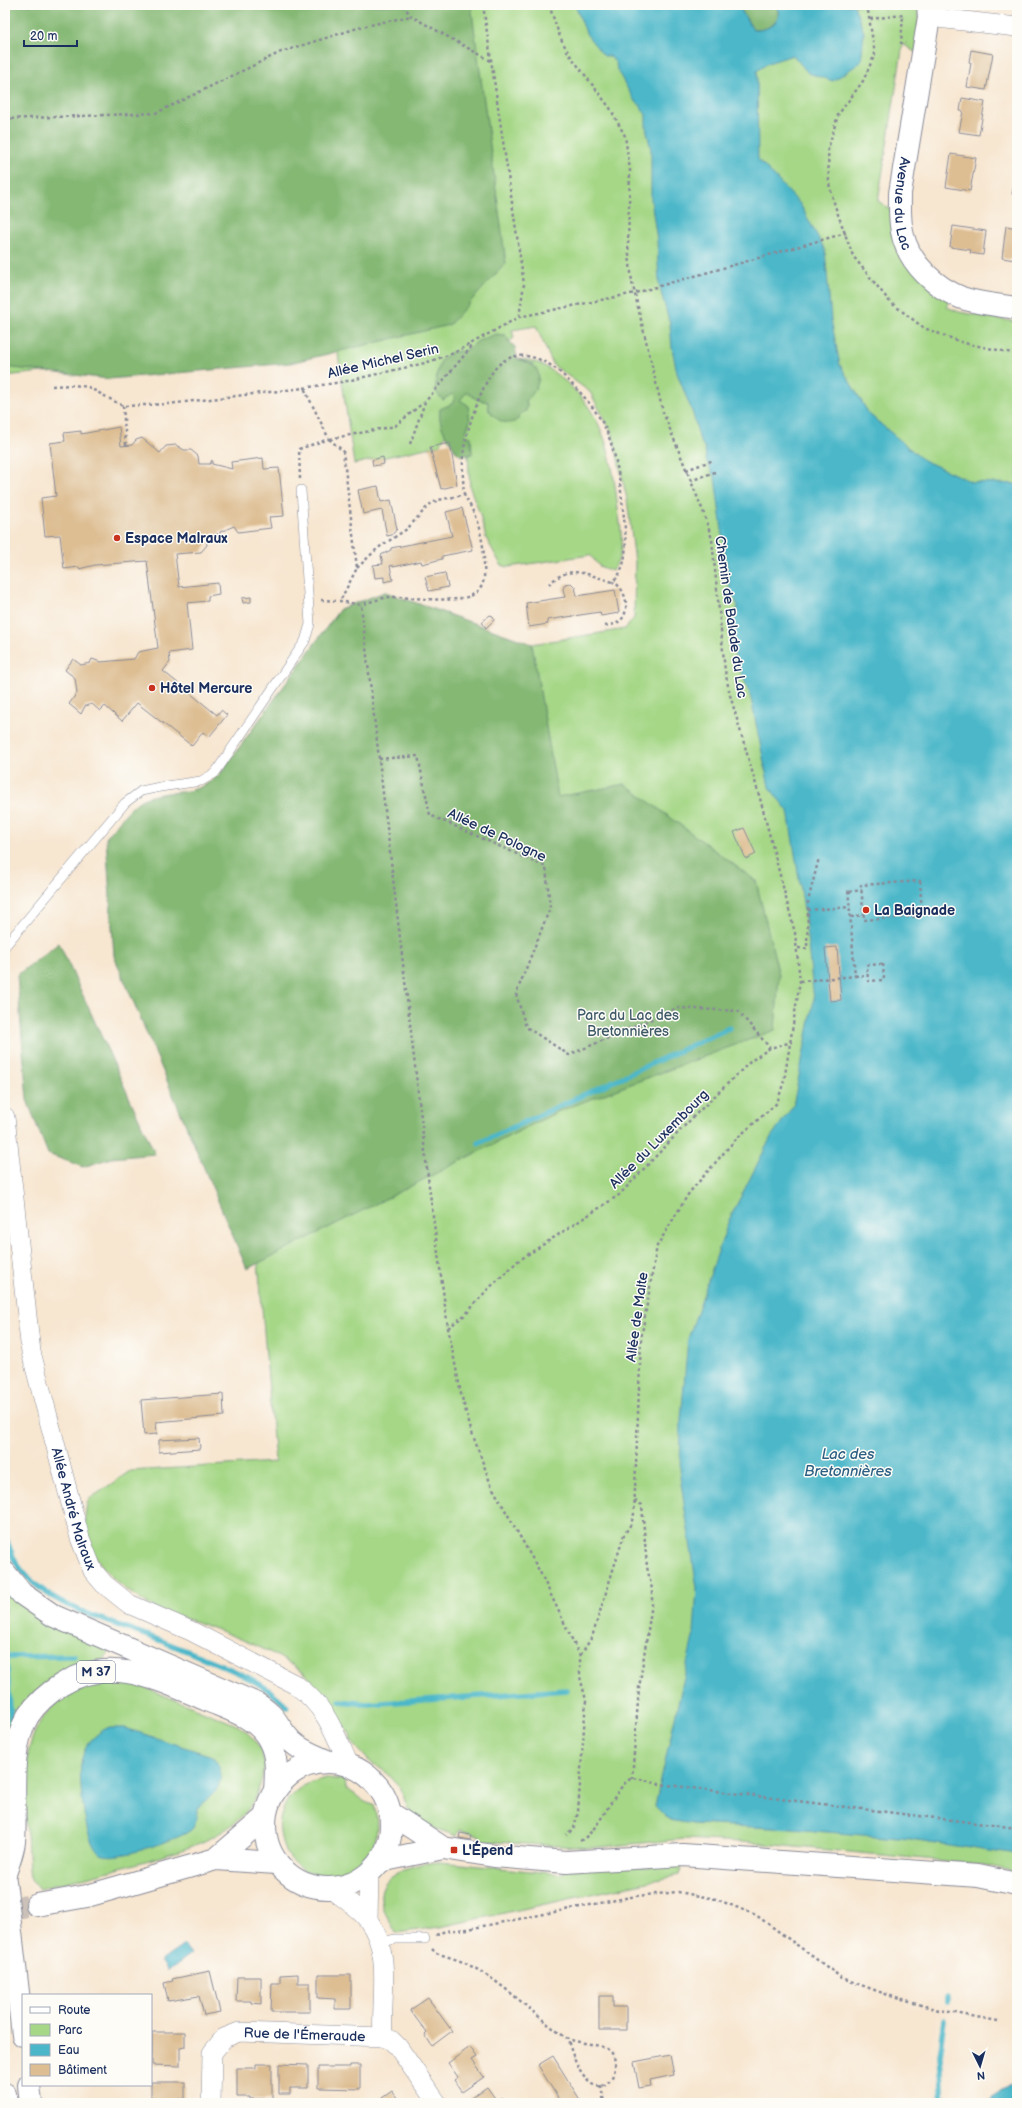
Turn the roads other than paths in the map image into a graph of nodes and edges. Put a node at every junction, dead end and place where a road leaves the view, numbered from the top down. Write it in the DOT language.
graph roads {
  1 [pos="928,11"];
  2 [pos="1017,28"];
  3 [pos="1017,308"];
  4 [pos="300,490"];
  5 [pos="5,946"];
  6 [pos="5,1117"];
  7 [pos="5,1573"];
  8 [pos="339,1764"];
  9 [pos="275,1791"];
  10 [pos="390,1814"];
  11 [pos="265,1817"];
  12 [pos="443,1848"];
  13 [pos="216,1859"];
  14 [pos="277,1863"];
  15 [pos="374,1867"];
  16 [pos="5,1874"];
  17 [pos="5,1881"];
  18 [pos="1017,1884"];
  19 [pos="331,1888"];
  20 [pos="37,1905"];
  21 [pos="368,1919"];
  22 [pos="425,1939"];
  23 [pos="381,1942"];
  24 [pos="22,2026"];
  25 [pos="383,2037"];
  26 [pos="29,2086"];
  27 [pos="5,2094"];
  28 [pos="6,2103"];
  29 [pos="31,2103"];
  30 [pos="211,2103"];
  31 [pos="437,2103"];
  1 -- 2 [label="street"];
  1 -- 3 [label="main road, Avenue du Lac"];
  4 -- 5 [label="lane"];
  6 -- 8 [label="street, Allée André Malraux"];
  7 -- 8 [label="main road, M 37"];
  8 -- 9 [label="main road"];
  8 -- 10 [label="main road"];
  9 -- 11 [label="main road"];
  9 -- 16 [label="main road, M 37"];
  10 -- 12 [label="main road"];
  10 -- 15 [label="main road"];
  11 -- 13 [label="main road"];
  11 -- 14 [label="main road"];
  12 -- 15 [label="main road"];
  12 -- 18 [label="main road"];
  13 -- 14 [label="main road"];
  13 -- 20 [label="main road"];
  14 -- 19 [label="main road"];
  15 -- 19 [label="main road"];
  15 -- 21 [label="street"];
  17 -- 24 [label="main road"];
  19 -- 21 [label="street"];
  21 -- 23 [label="street"];
  22 -- 23 [label="lane"];
  23 -- 25 [label="street"];
  25 -- 30 [label="street, Rue de l'Émeraude"];
  25 -- 31 [label="street"];
  26 -- 29 [label="main road"];
  27 -- 28 [label="main road"];
}
